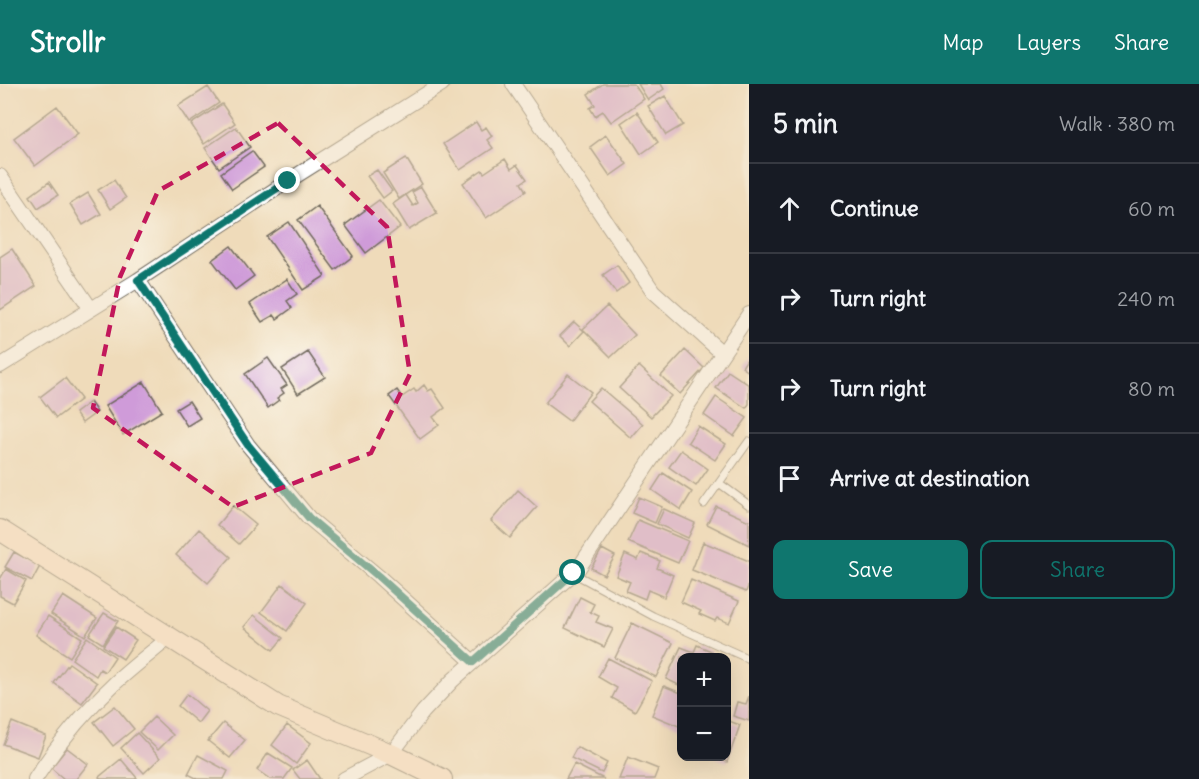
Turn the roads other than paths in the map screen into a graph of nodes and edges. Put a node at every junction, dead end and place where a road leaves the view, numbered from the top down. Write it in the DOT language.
graph roads {
  1 [pos="442,84"];
  2 [pos="513,84"];
  3 [pos="0,176"];
  4 [pos="138,280"];
  5 [pos="91,309"];
  6 [pos="749,314"];
  7 [pos="722,353"];
  8 [pos="0,366"];
  9 [pos="749,441"];
  10 [pos="719,483"];
  11 [pos="704,504"];
  12 [pos="749,505"];
  13 [pos="0,530"];
  14 [pos="573,573"];
  15 [pos="170,637"];
  16 [pos="749,659"];
  17 [pos="473,662"];
  18 [pos="391,754"];
  19 [pos="35,779"];
  20 [pos="344,779"];
  21 [pos="442,779"];
  1 -- 4 [label="street"];
  2 -- 7 [label="street"];
  3 -- 5 [label="street"];
  4 -- 5 [label="street"];
  4 -- 17 [label="street"];
  5 -- 8 [label="street"];
  6 -- 7 [label="street"];
  7 -- 14 [label="street"];
  9 -- 10 [label="lane"];
  10 -- 11 [label="lane"];
  10 -- 12 [label="lane"];
  13 -- 15 [label="street"];
  14 -- 16 [label="lane"];
  14 -- 17 [label="street"];
  15 -- 18 [label="street"];
  15 -- 19 [label="street"];
  17 -- 18 [label="street"];
  18 -- 20 [label="street"];
  18 -- 21 [label="street"];
}
